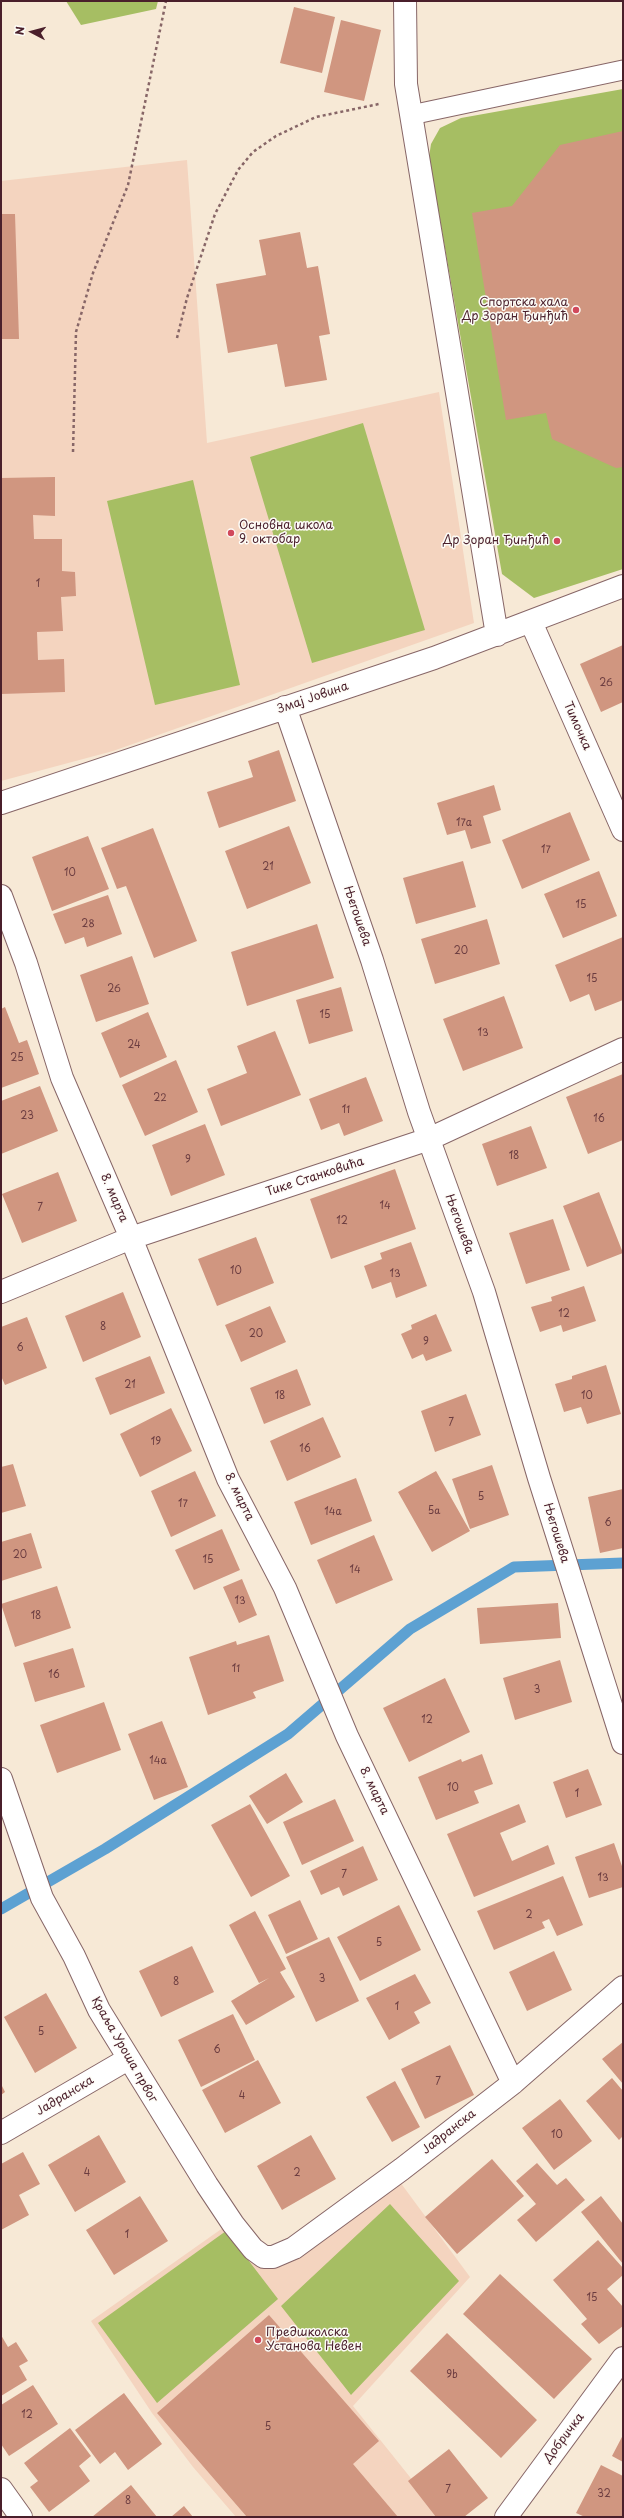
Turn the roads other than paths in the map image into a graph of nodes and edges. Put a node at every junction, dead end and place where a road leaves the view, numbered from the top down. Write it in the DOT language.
graph roads {
  1 [pos="404,1"];
  2 [pos="623,70"];
  3 [pos="410,106"];
  4 [pos="623,586"];
  5 [pos="531,622"];
  6 [pos="497,635"];
  7 [pos="285,707"];
  8 [pos="1,803"];
  9 [pos="623,830"];
  10 [pos="1,896"];
  11 [pos="623,1049"];
  12 [pos="429,1139"];
  13 [pos="131,1238"];
  14 [pos="1,1292"];
  15 [pos="623,1743"];
  16 [pos="1,1780"];
  17 [pos="623,1987"];
  18 [pos="128,2059"];
  19 [pos="513,2083"];
  20 [pos="1,2133"];
  21 [pos="264,2257"];
  22 [pos="623,2358"];
  23 [pos="1,2489"];
  24 [pos="21,2517"];
  25 [pos="506,2517"];
  1 -- 3 [label="street"];
  2 -- 3 [label="lane"];
  3 -- 6 [label="street"];
  4 -- 5 [label="street, Змај Јовина"];
  5 -- 6 [label="street, Змај Јовина"];
  5 -- 9 [label="street, Тимочка"];
  6 -- 7 [label="street, Змај Јовина"];
  7 -- 8 [label="street, Змај Јовина"];
  7 -- 12 [label="street, Његошева"];
  10 -- 13 [label="street, 8. марта"];
  11 -- 12 [label="street, Тике Станковића"];
  12 -- 13 [label="street, Тике Станковића"];
  12 -- 15 [label="street, Његошева"];
  13 -- 14 [label="street, Тике Станковића"];
  13 -- 19 [label="street, 8. марта"];
  16 -- 18 [label="street, Краља Уроша првог"];
  17 -- 19 [label="street, Јадранска"];
  18 -- 20 [label="street, Јадранска"];
  18 -- 21 [label="street, Краља Уроша првог"];
  19 -- 21 [label="street, Јадранска"];
  22 -- 25 [label="street, Добричка"];
  23 -- 24 [label="street"];
}
